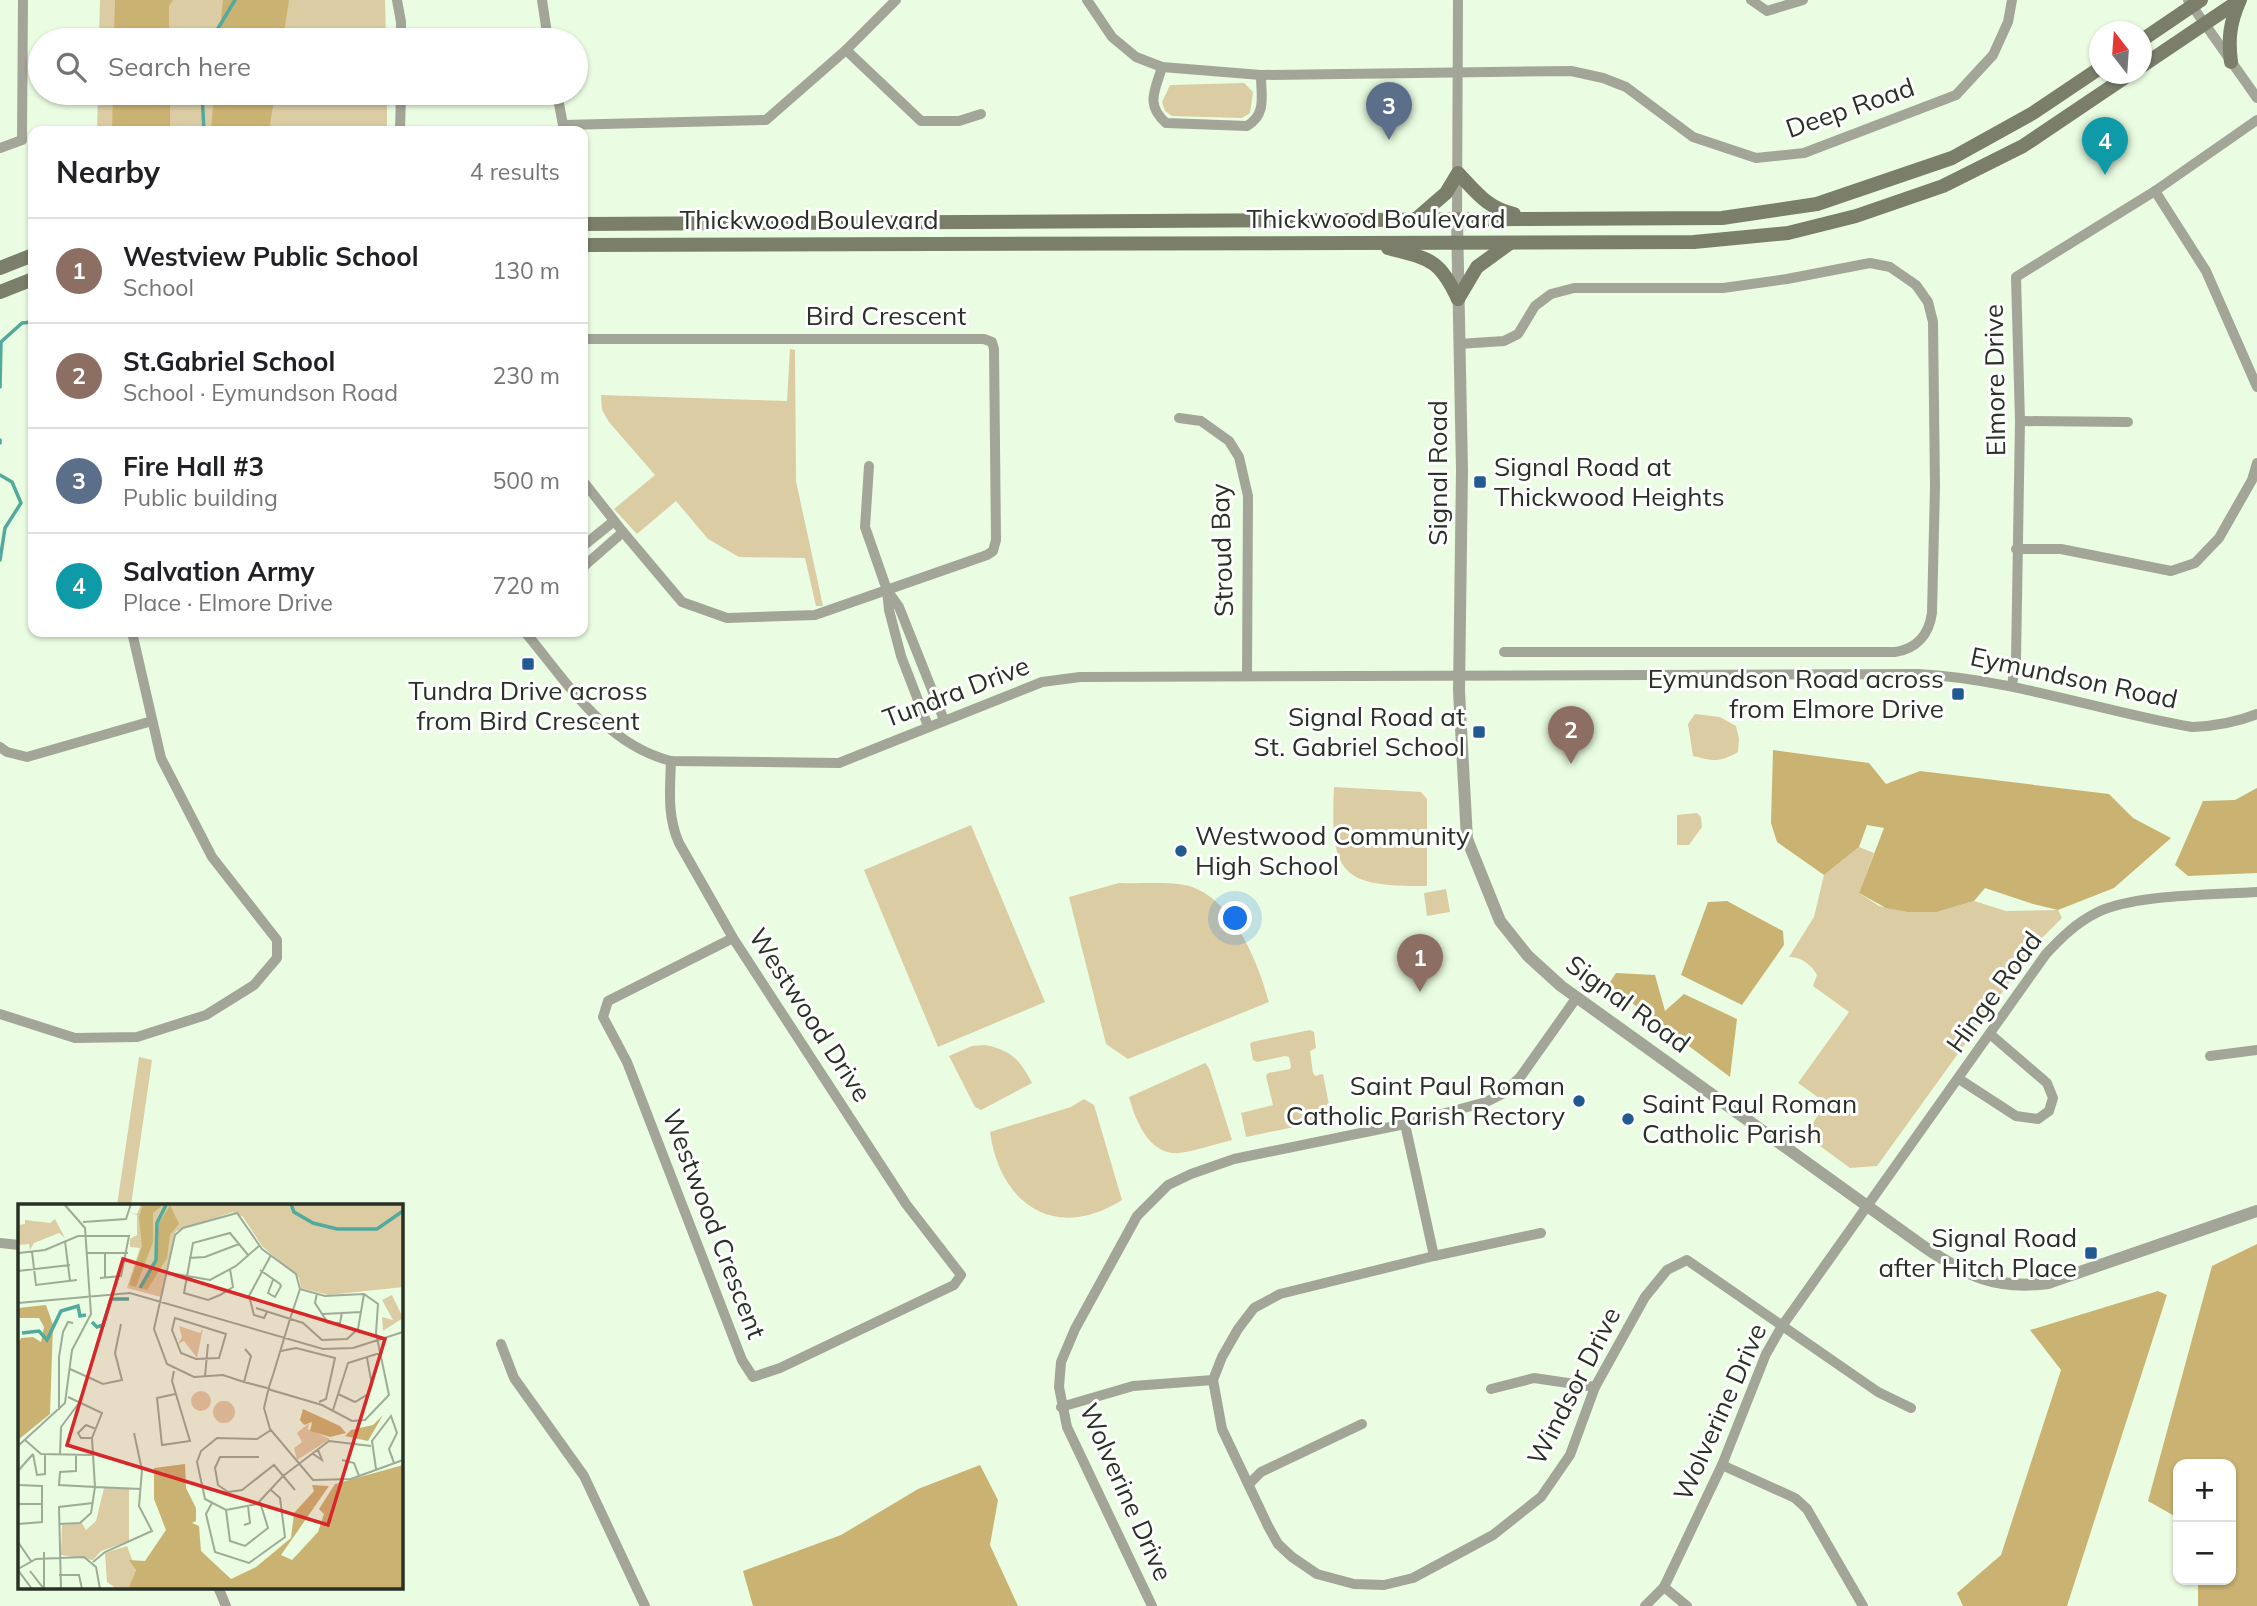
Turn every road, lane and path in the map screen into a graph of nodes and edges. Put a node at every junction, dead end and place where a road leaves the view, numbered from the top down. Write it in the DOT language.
graph roads {
  1 [pos="23,0"];
  2 [pos="397,0"];
  3 [pos="541,0"];
  4 [pos="896,0"];
  5 [pos="1087,0"];
  6 [pos="1458,0"];
  7 [pos="1751,0"];
  8 [pos="1803,0"];
  9 [pos="2012,0"];
  10 [pos="2240,0"];
  11 [pos="2194,2"];
  12 [pos="2204,23"];
  13 [pos="401,28"];
  14 [pos="546,28"];
  15 [pos="2152,32"];
  16 [pos="846,50"];
  17 [pos="2152,58"];
  18 [pos="2231,62"];
  19 [pos="1162,67"];
  20 [pos="1456,72"];
  21 [pos="1261,75"];
  22 [pos="2089,75"];
  23 [pos="2115,84"];
  24 [pos="2257,98"];
  25 [pos="401,105"];
  26 [pos="559,105"];
  27 [pos="981,114"];
  28 [pos="2257,120"];
  29 [pos="400,126"];
  30 [pos="0,148"];
  31 [pos="1458,173"];
  32 [pos="2155,191"];
  33 [pos="1416,219"];
  34 [pos="1458,219"];
  35 [pos="1534,219"];
  36 [pos="588,224"];
  37 [pos="1370,243"];
  38 [pos="1458,243"];
  39 [pos="1510,243"];
  40 [pos="588,245"];
  41 [pos="28,257"];
  42 [pos="0,268"];
  43 [pos="28,281"];
  44 [pos="0,292"];
  45 [pos="1458,299"];
  46 [pos="588,339"];
  47 [pos="1459,344"];
  48 [pos="2257,387"];
  49 [pos="1179,418"];
  50 [pos="2020,421"];
  51 [pos="2128,422"];
  52 [pos="2257,463"];
  53 [pos="869,466"];
  54 [pos="588,487"];
  55 [pos="614,521"];
  56 [pos="622,533"];
  57 [pos="588,542"];
  58 [pos="2016,548"];
  59 [pos="588,563"];
  60 [pos="887,590"];
  61 [pos="133,637"];
  62 [pos="529,637"];
  63 [pos="915,650"];
  64 [pos="1504,652"];
  65 [pos="1576,652"];
  66 [pos="901,656"];
  67 [pos="1576,675"];
  68 [pos="1247,676"];
  69 [pos="1460,676"];
  70 [pos="2012,685"];
  71 [pos="2257,714"];
  72 [pos="943,720"];
  73 [pos="152,721"];
  74 [pos="928,726"];
  75 [pos="0,747"];
  76 [pos="671,761"];
  77 [pos="2257,892"];
  78 [pos="733,939"];
  79 [pos="1577,996"];
  80 [pos="0,1014"];
  81 [pos="1990,1034"];
  82 [pos="2257,1050"];
  83 [pos="2210,1056"];
  84 [pos="1959,1079"];
  85 [pos="1405,1124"];
  86 [pos="1868,1207"];
  87 [pos="2257,1211"];
  88 [pos="1542,1233"];
  89 [pos="0,1243"];
  90 [pos="18,1245"];
  91 [pos="1434,1256"];
  92 [pos="961,1275"];
  93 [pos="1782,1326"];
  94 [pos="500,1344"];
  95 [pos="1213,1380"];
  96 [pos="1595,1387"];
  97 [pos="1491,1389"];
  98 [pos="1061,1407"];
  99 [pos="1911,1408"];
  100 [pos="1362,1424"];
  101 [pos="1722,1465"];
  102 [pos="1250,1484"];
  103 [pos="1664,1587"];
  104 [pos="218,1588"];
  105 [pos="226,1606"];
  106 [pos="645,1606"];
  107 [pos="1153,1606"];
  108 [pos="1645,1606"];
  109 [pos="1687,1606"];
  110 [pos="1863,1606"];
  1 -- 30 [label="street"];
  2 -- 13 [label="street"];
  3 -- 14 [label="street"];
  4 -- 16 [label="street"];
  5 -- 19 [label="street"];
  6 -- 20 [label="street"];
  7 -- 8 [label="street"];
  9 -- 20 [label="street, Deep Road"];
  10 -- 12 [label="main road"];
  10 -- 18 [label="main road"];
  11 -- 12 [label="street"];
  11 -- 15 [label="main road"];
  12 -- 17 [label="main road"];
  12 -- 18 [label="street"];
  16 -- 26 [label="street"];
  16 -- 27 [label="street"];
  18 -- 24 [label="street"];
  19 -- 21 [label="street, Deep Road"];
  19 -- 21 [label="street"];
  20 -- 21 [label="street, Deep Road"];
  20 -- 31 [label="street"];
  22 -- 35 [label="main road, Thickwood Boulevard"];
  23 -- 39 [label="main road, Thickwood Boulevard"];
  25 -- 29 [label="street"];
  28 -- 32 [label="street, Elmore Drive"];
  31 -- 33 [label="main road"];
  31 -- 34 [label="street"];
  31 -- 35 [label="main road"];
  32 -- 48 [label="street"];
  32 -- 50 [label="street, Elmore Drive"];
  33 -- 34 [label="main road, Thickwood Boulevard"];
  33 -- 36 [label="main road, Thickwood Boulevard"];
  34 -- 35 [label="main road, Thickwood Boulevard"];
  34 -- 38 [label="street, Signal Road"];
  37 -- 38 [label="main road, Thickwood Boulevard"];
  37 -- 40 [label="main road, Thickwood Boulevard"];
  37 -- 45 [label="main road"];
  38 -- 39 [label="main road, Thickwood Boulevard"];
  38 -- 45 [label="street, Signal Road"];
  39 -- 45 [label="main road"];
  41 -- 42 [label="main road"];
  43 -- 44 [label="main road"];
  45 -- 47 [label="street, Signal Road"];
  46 -- 60 [label="street, Bird Crescent"];
  47 -- 65 [label="street"];
  47 -- 69 [label="street, Signal Road"];
  49 -- 68 [label="street, Stroud Bay"];
  50 -- 51 [label="street"];
  50 -- 58 [label="street, Elmore Drive"];
  52 -- 58 [label="street"];
  53 -- 60 [label="street"];
  54 -- 55 [label="street, Bird Crescent"];
  55 -- 56 [label="street, Bird Crescent"];
  55 -- 57 [label="street"];
  56 -- 59 [label="street"];
  56 -- 60 [label="street, Bird Crescent"];
  58 -- 70 [label="street, Elmore Drive"];
  60 -- 63 [label="street"];
  60 -- 66 [label="street"];
  61 -- 73 [label="street"];
  62 -- 76 [label="street, Tundra Drive"];
  63 -- 66 [label="street"];
  63 -- 72 [label="street"];
  64 -- 65 [label="street"];
  65 -- 67 [label="street"];
  66 -- 74 [label="street"];
  67 -- 69 [label="street, Eymundson Road"];
  67 -- 70 [label="street, Eymundson Road"];
  68 -- 69 [label="street, Tundra Drive"];
  68 -- 72 [label="street, Tundra Drive"];
  69 -- 79 [label="street, Signal Road"];
  70 -- 71 [label="street, Eymundson Road"];
  72 -- 74 [label="street, Tundra Drive"];
  73 -- 75 [label="street"];
  73 -- 80 [label="street"];
  74 -- 76 [label="street, Tundra Drive"];
  76 -- 78 [label="street, Westwood Drive"];
  77 -- 81 [label="street, Hinge Road"];
  78 -- 92 [label="street, Westwood Drive"];
  78 -- 92 [label="street, Westwood Crescent"];
  79 -- 85 [label="street, Wolverine Drive"];
  79 -- 86 [label="street, Signal Road"];
  81 -- 84 [label="street, Hinge Road"];
  81 -- 84 [label="street"];
  82 -- 83 [label="street"];
  84 -- 86 [label="street, Hinge Road"];
  85 -- 91 [label="street"];
  85 -- 98 [label="street, Wolverine Drive"];
  86 -- 87 [label="street, Signal Road"];
  86 -- 93 [label="street, Wolverine Drive"];
  88 -- 91 [label="street"];
  89 -- 90 [label="street"];
  91 -- 95 [label="street"];
  93 -- 96 [label="street, Windsor Drive"];
  93 -- 99 [label="street"];
  93 -- 101 [label="street, Wolverine Drive"];
  94 -- 106 [label="street"];
  95 -- 98 [label="street"];
  95 -- 102 [label="street, Windsor Drive"];
  96 -- 97 [label="street"];
  96 -- 102 [label="street, Windsor Drive"];
  98 -- 107 [label="street, Wolverine Drive"];
  100 -- 102 [label="street"];
  101 -- 103 [label="street, Wolverine Drive"];
  101 -- 110 [label="street"];
  103 -- 108 [label="street, Wolverine Drive"];
  103 -- 109 [label="street"];
  104 -- 105 [label="street"];
}
